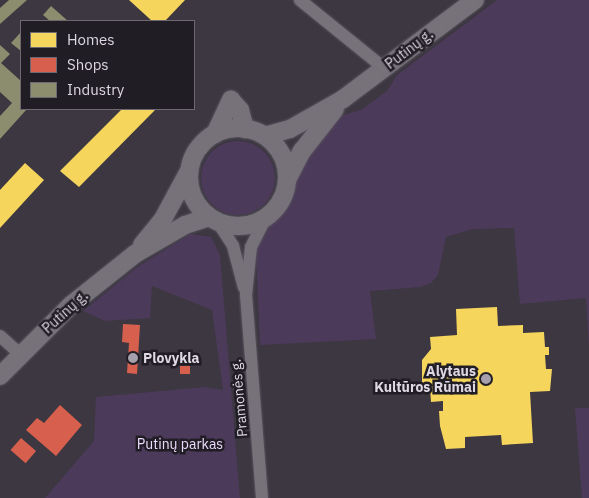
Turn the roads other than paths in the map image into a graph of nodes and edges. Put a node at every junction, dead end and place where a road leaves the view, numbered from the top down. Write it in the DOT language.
graph roads {
  1 [pos="300,0"];
  2 [pos="475,0"];
  3 [pos="384,68"];
  4 [pos="343,99"];
  5 [pos="245,129"];
  6 [pos="215,134"];
  7 [pos="265,136"];
  8 [pos="191,166"];
  9 [pos="287,180"];
  10 [pos="266,218"];
  11 [pos="213,219"];
  12 [pos="135,254"];
  13 [pos="246,295"];
  14 [pos="0,336"];
  15 [pos="20,354"];
  16 [pos="0,376"];
  17 [pos="262,498"];
  1 -- 3 [label="street"];
  2 -- 3 [label="main road, Putinų g."];
  3 -- 4 [label="main road, Putinų g."];
  4 -- 7 [label="main road, Putinų g."];
  4 -- 9 [label="main road, Putinų g."];
  5 -- 6 [label="main road"];
  5 -- 6 [label="main road"];
  5 -- 7 [label="main road"];
  6 -- 8 [label="main road"];
  7 -- 9 [label="main road"];
  8 -- 11 [label="main road"];
  8 -- 12 [label="main road, Putinų g."];
  9 -- 10 [label="main road"];
  10 -- 11 [label="main road"];
  10 -- 13 [label="street"];
  11 -- 12 [label="main road, Putinų g."];
  11 -- 13 [label="street"];
  12 -- 15 [label="main road, Putinų g."];
  13 -- 17 [label="street, Pramonės g."];
  14 -- 15 [label="street"];
  15 -- 16 [label="main road, Putinų g."];
}
